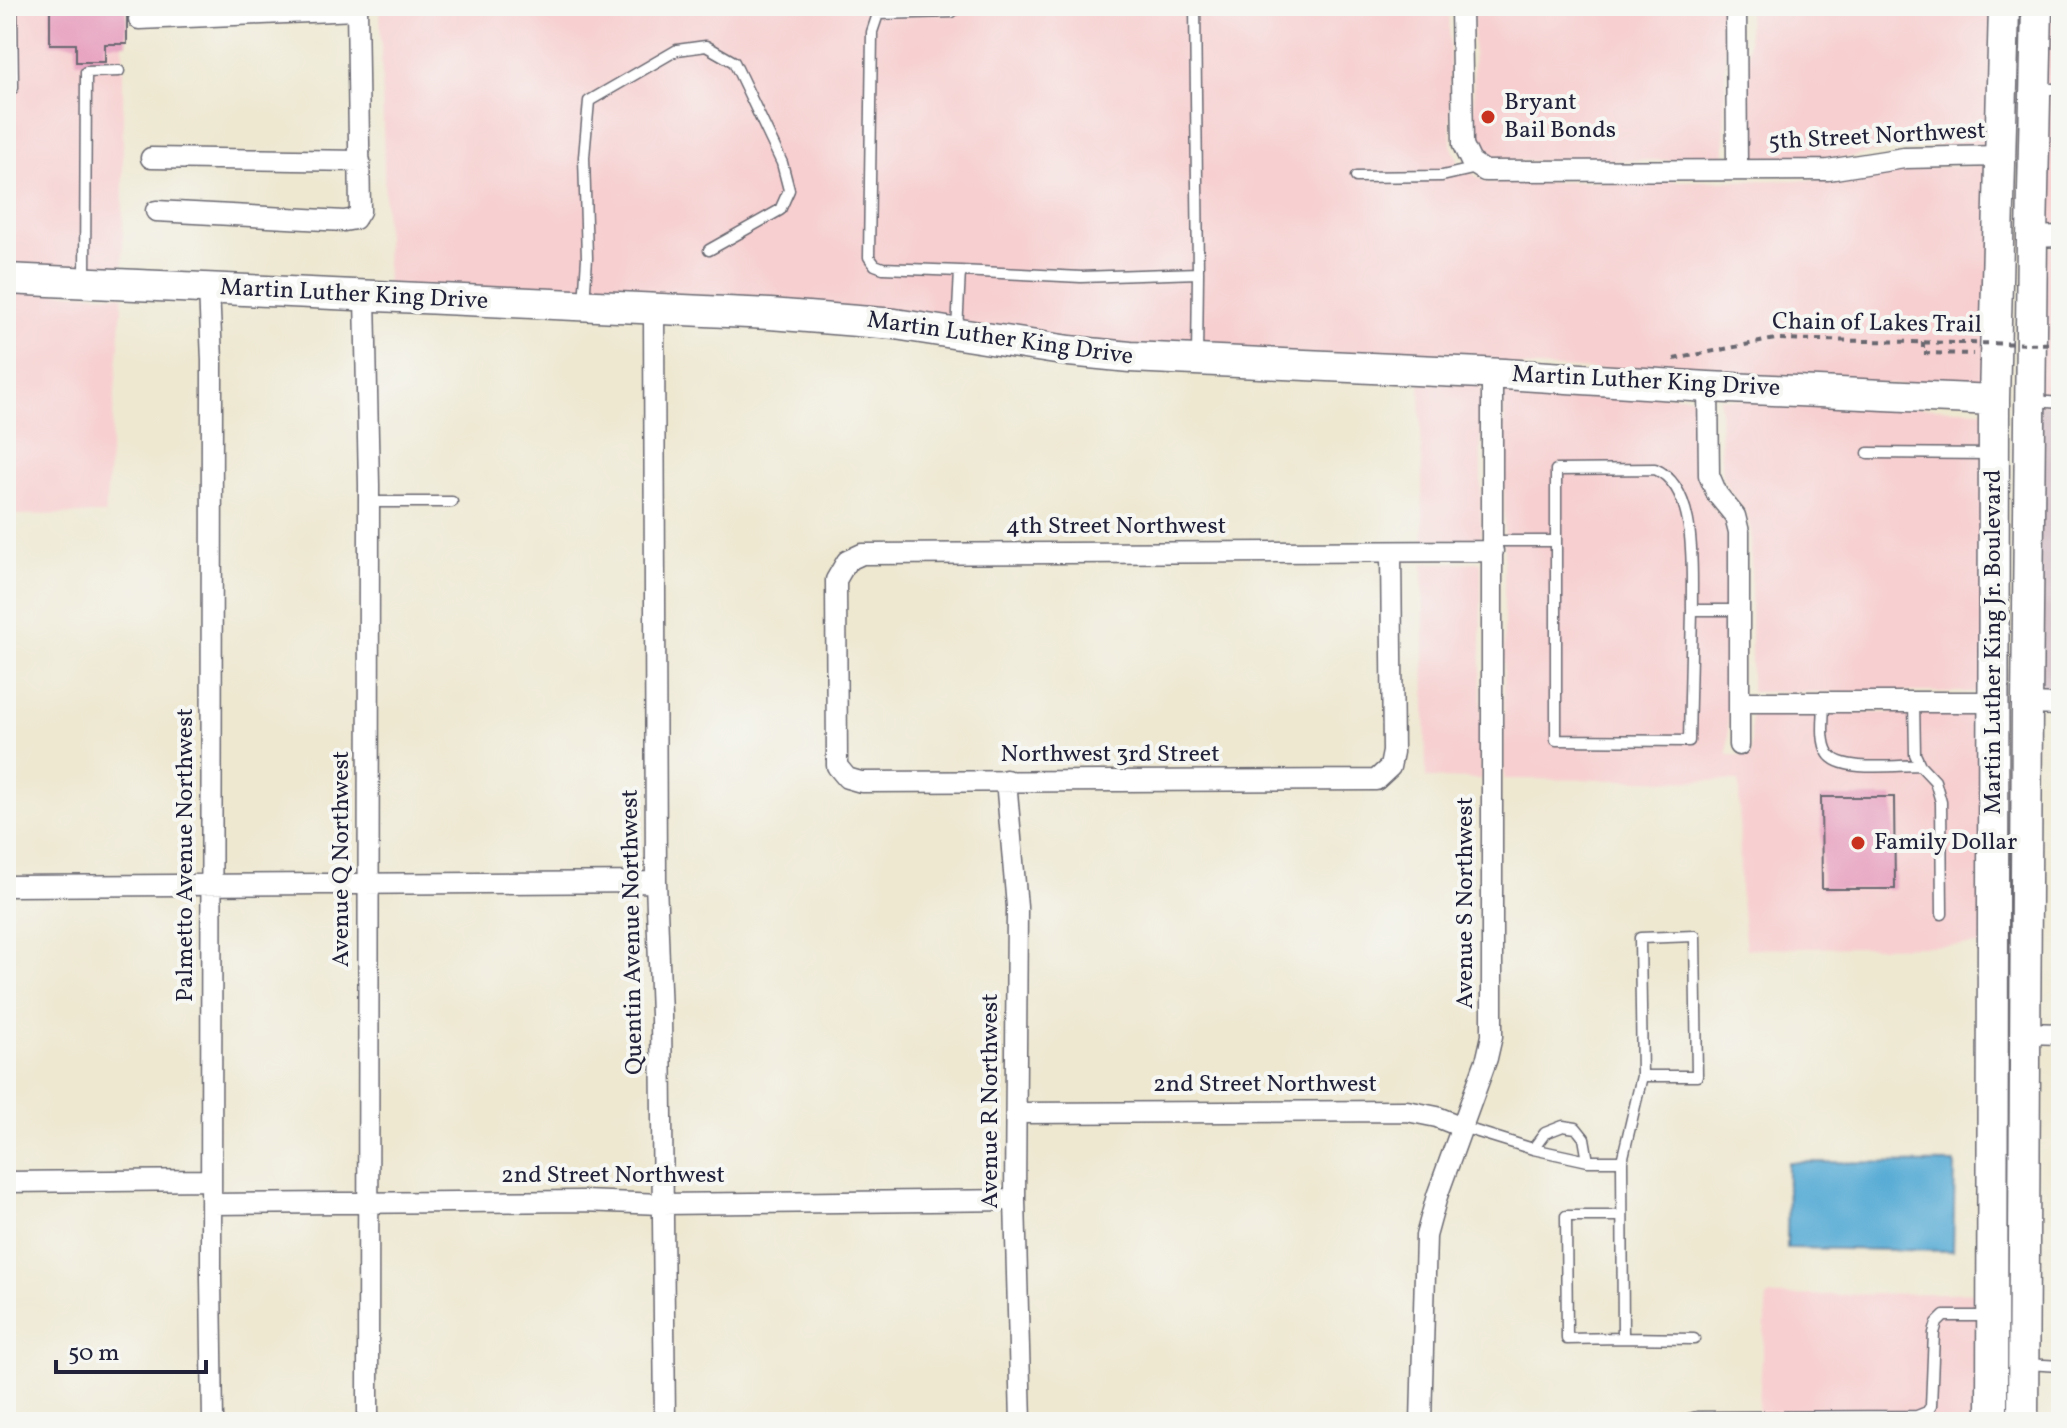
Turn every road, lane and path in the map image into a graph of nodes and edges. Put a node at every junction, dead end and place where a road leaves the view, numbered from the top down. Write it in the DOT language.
graph roads {
  1 [pos="12,6"];
  2 [pos="1195,6"];
  3 [pos="1461,6"];
  4 [pos="1736,6"];
  5 [pos="2004,6"];
  6 [pos="2037,6"];
  7 [pos="357,8"];
  8 [pos="952,9"];
  9 [pos="139,19"];
  10 [pos="119,71"];
  11 [pos="6,88"];
  12 [pos="2049,89"];
  13 [pos="2001,156"];
  14 [pos="151,158"];
  15 [pos="360,161"];
  16 [pos="1475,164"];
  17 [pos="1737,170"];
  18 [pos="1356,177"];
  19 [pos="156,211"];
  20 [pos="2046,236"];
  21 [pos="709,250"];
  22 [pos="960,271"];
  23 [pos="1198,273"];
  24 [pos="6,279"];
  25 [pos="84,283"];
  26 [pos="209,288"];
  27 [pos="365,297"];
  28 [pos="584,306"];
  29 [pos="654,309"];
  30 [pos="957,334"];
  31 [pos="1923,342"];
  32 [pos="2061,344"];
  33 [pos="1979,354"];
  34 [pos="1197,360"];
  35 [pos="1662,361"];
  36 [pos="1492,373"];
  37 [pos="1708,387"];
  38 [pos="1994,400"];
  39 [pos="2030,401"];
  40 [pos="2061,403"];
  41 [pos="1868,453"];
  42 [pos="1994,454"];
  43 [pos="369,502"];
  44 [pos="452,502"];
  45 [pos="1556,541"];
  46 [pos="1493,546"];
  47 [pos="1391,553"];
  48 [pos="1692,610"];
  49 [pos="1739,610"];
  50 [pos="1994,615"];
  51 [pos="1739,702"];
  52 [pos="1824,702"];
  53 [pos="1914,702"];
  54 [pos="1993,702"];
  55 [pos="2027,704"];
  56 [pos="2061,705"];
  57 [pos="1739,745"];
  58 [pos="1920,765"];
  59 [pos="842,772"];
  60 [pos="1006,780"];
  61 [pos="368,882"];
  62 [pos="656,882"];
  63 [pos="212,884"];
  64 [pos="6,886"];
  65 [pos="1942,914"];
  66 [pos="2026,1033"];
  67 [pos="2061,1034"];
  68 [pos="1642,1076"];
  69 [pos="1018,1113"];
  70 [pos="1462,1127"];
  71 [pos="1533,1149"];
  72 [pos="1588,1161"];
  73 [pos="1622,1161"];
  74 [pos="211,1180"];
  75 [pos="6,1182"];
  76 [pos="1015,1200"];
  77 [pos="369,1202"];
  78 [pos="211,1204"];
  79 [pos="662,1204"];
  80 [pos="1622,1216"];
  81 [pos="1994,1317"];
  82 [pos="1623,1338"];
  83 [pos="1694,1339"];
  84 [pos="2024,1364"];
  85 [pos="2061,1366"];
  86 [pos="213,1422"];
  87 [pos="368,1422"];
  88 [pos="665,1422"];
  89 [pos="1021,1422"];
  90 [pos="1421,1422"];
  91 [pos="1676,1422"];
  92 [pos="1992,1422"];
  93 [pos="2023,1422"];
  1 -- 11 [label="lane"];
  2 -- 23 [label="lane"];
  3 -- 16 [label="street"];
  4 -- 17 [label="street"];
  5 -- 13 [label="main road, Martin Luther King Jr. Boulevard"];
  6 -- 12 [label="main road, Martin Luther King Jr. Boulevard"];
  7 -- 9 [label="street"];
  7 -- 15 [label="street"];
  8 -- 22 [label="lane"];
  10 -- 25 [label="lane"];
  12 -- 20 [label="main road, Martin Luther King Jr. Boulevard"];
  13 -- 17 [label="street, 5th Street Northwest"];
  13 -- 38 [label="main road, Martin Luther King Jr. Boulevard"];
  14 -- 15 [label="street"];
  15 -- 19 [label="street"];
  16 -- 17 [label="street, 5th Street Northwest"];
  16 -- 18 [label="lane"];
  20 -- 39 [label="main road, Martin Luther King Jr. Boulevard"];
  21 -- 28 [label="lane"];
  22 -- 23 [label="lane"];
  22 -- 30 [label="lane"];
  23 -- 34 [label="lane"];
  24 -- 25 [label="main road, Martin Luther King Drive"];
  25 -- 26 [label="main road, Martin Luther King Drive"];
  26 -- 27 [label="main road, Martin Luther King Drive"];
  26 -- 63 [label="street, Palmetto Avenue Northwest"];
  27 -- 28 [label="main road, Martin Luther King Drive"];
  27 -- 43 [label="street, Avenue Q Northwest"];
  28 -- 29 [label="main road, Martin Luther King Drive"];
  29 -- 30 [label="main road, Martin Luther King Drive"];
  29 -- 62 [label="street, Quentin Avenue Northwest"];
  30 -- 34 [label="main road, Martin Luther King Drive"];
  31 -- 32 [label="path, Chain of Lakes Trail, bridge"];
  31 -- 33 [label="path"];
  31 -- 35 [label="path, Chain of Lakes Trail"];
  34 -- 36 [label="main road, Martin Luther King Drive"];
  36 -- 37 [label="main road, Martin Luther King Drive"];
  36 -- 46 [label="street, Avenue S Northwest"];
  37 -- 38 [label="main road, Martin Luther King Drive"];
  37 -- 49 [label="street"];
  38 -- 42 [label="main road, Martin Luther King Jr. Boulevard"];
  39 -- 40 [label="lane"];
  39 -- 55 [label="main road, Martin Luther King Jr. Boulevard"];
  41 -- 42 [label="lane"];
  42 -- 50 [label="main road, Martin Luther King Jr. Boulevard"];
  43 -- 44 [label="lane"];
  43 -- 61 [label="street, Avenue Q Northwest"];
  45 -- 46 [label="lane"];
  45 -- 48 [label="lane"];
  45 -- 48 [label="lane"];
  46 -- 47 [label="street, 4th Street Northwest"];
  46 -- 70 [label="street, Avenue S Northwest"];
  47 -- 59 [label="street, 4th Street Northwest"];
  47 -- 60 [label="street, Northwest 3rd Street"];
  48 -- 49 [label="lane"];
  49 -- 51 [label="street"];
  50 -- 54 [label="main road, Martin Luther King Jr. Boulevard"];
  50 -- 55 [label="main road"];
  51 -- 52 [label="street"];
  51 -- 57 [label="street"];
  52 -- 53 [label="street"];
  52 -- 58 [label="lane"];
  53 -- 54 [label="street"];
  53 -- 58 [label="lane"];
  54 -- 81 [label="main road, Martin Luther King Jr. Boulevard"];
  55 -- 56 [label="street"];
  55 -- 66 [label="main road, Martin Luther King Jr. Boulevard"];
  58 -- 65 [label="lane"];
  59 -- 60 [label="street, Northwest 3rd Street"];
  60 -- 69 [label="street, Avenue R Northwest"];
  61 -- 62 [label="street"];
  61 -- 63 [label="street"];
  61 -- 77 [label="street, Avenue Q Northwest"];
  62 -- 79 [label="street, Quentin Avenue Northwest"];
  63 -- 64 [label="street"];
  63 -- 74 [label="street, Palmetto Avenue Northwest"];
  66 -- 67 [label="street"];
  66 -- 84 [label="main road, Martin Luther King Jr. Boulevard"];
  68 -- 68 [label="lane"];
  68 -- 73 [label="lane"];
  69 -- 70 [label="street, 2nd Street Northwest"];
  69 -- 76 [label="street, Avenue R Northwest"];
  70 -- 71 [label="lane"];
  70 -- 90 [label="street, Avenue S Northwest"];
  71 -- 72 [label="lane"];
  71 -- 72 [label="lane"];
  72 -- 73 [label="lane"];
  73 -- 80 [label="lane"];
  74 -- 75 [label="street"];
  74 -- 78 [label="street, Palmetto Avenue Northwest"];
  76 -- 79 [label="street, 2nd Street Northwest"];
  76 -- 89 [label="street, Avenue R Northwest"];
  77 -- 78 [label="street, 2nd Street Northwest"];
  77 -- 79 [label="street, 2nd Street Northwest"];
  77 -- 87 [label="street, Avenue Q Northwest"];
  78 -- 86 [label="street, Palmetto Avenue Northwest"];
  79 -- 88 [label="street, Quentin Avenue Northwest"];
  80 -- 82 [label="lane"];
  80 -- 82 [label="lane"];
  81 -- 91 [label="lane"];
  81 -- 92 [label="main road, Martin Luther King Jr. Boulevard"];
  82 -- 83 [label="lane"];
  84 -- 85 [label="lane"];
  84 -- 93 [label="main road, Martin Luther King Jr. Boulevard"];
}
